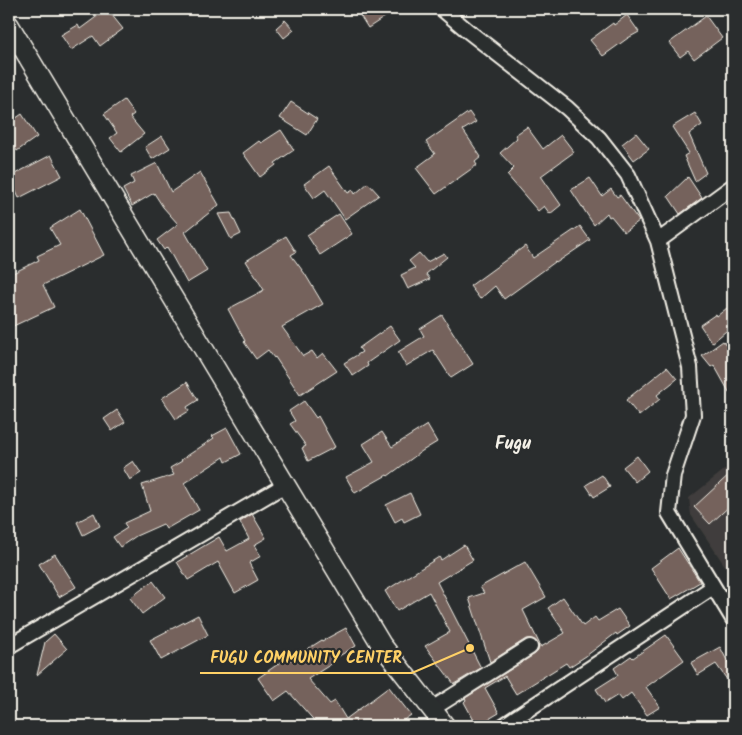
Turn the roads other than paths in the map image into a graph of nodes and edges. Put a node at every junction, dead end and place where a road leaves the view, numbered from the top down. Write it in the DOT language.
graph roads {
  1 [pos="442,9"];
  2 [pos="9,25"];
  3 [pos="733,186"];
  4 [pos="658,241"];
  5 [pos="285,485"];
  6 [pos="713,586"];
  7 [pos="733,619"];
  8 [pos="9,646"];
  9 [pos="530,647"];
  10 [pos="432,709"];
  11 [pos="445,726"];
  12 [pos="503,726"];
  1 -- 4 [label="street"];
  2 -- 5 [label="main road"];
  3 -- 4 [label="street"];
  4 -- 6 [label="street"];
  5 -- 8 [label="street"];
  5 -- 10 [label="main road"];
  6 -- 7 [label="street"];
  6 -- 12 [label="street"];
  9 -- 10 [label="street"];
  10 -- 11 [label="main road"];
}
